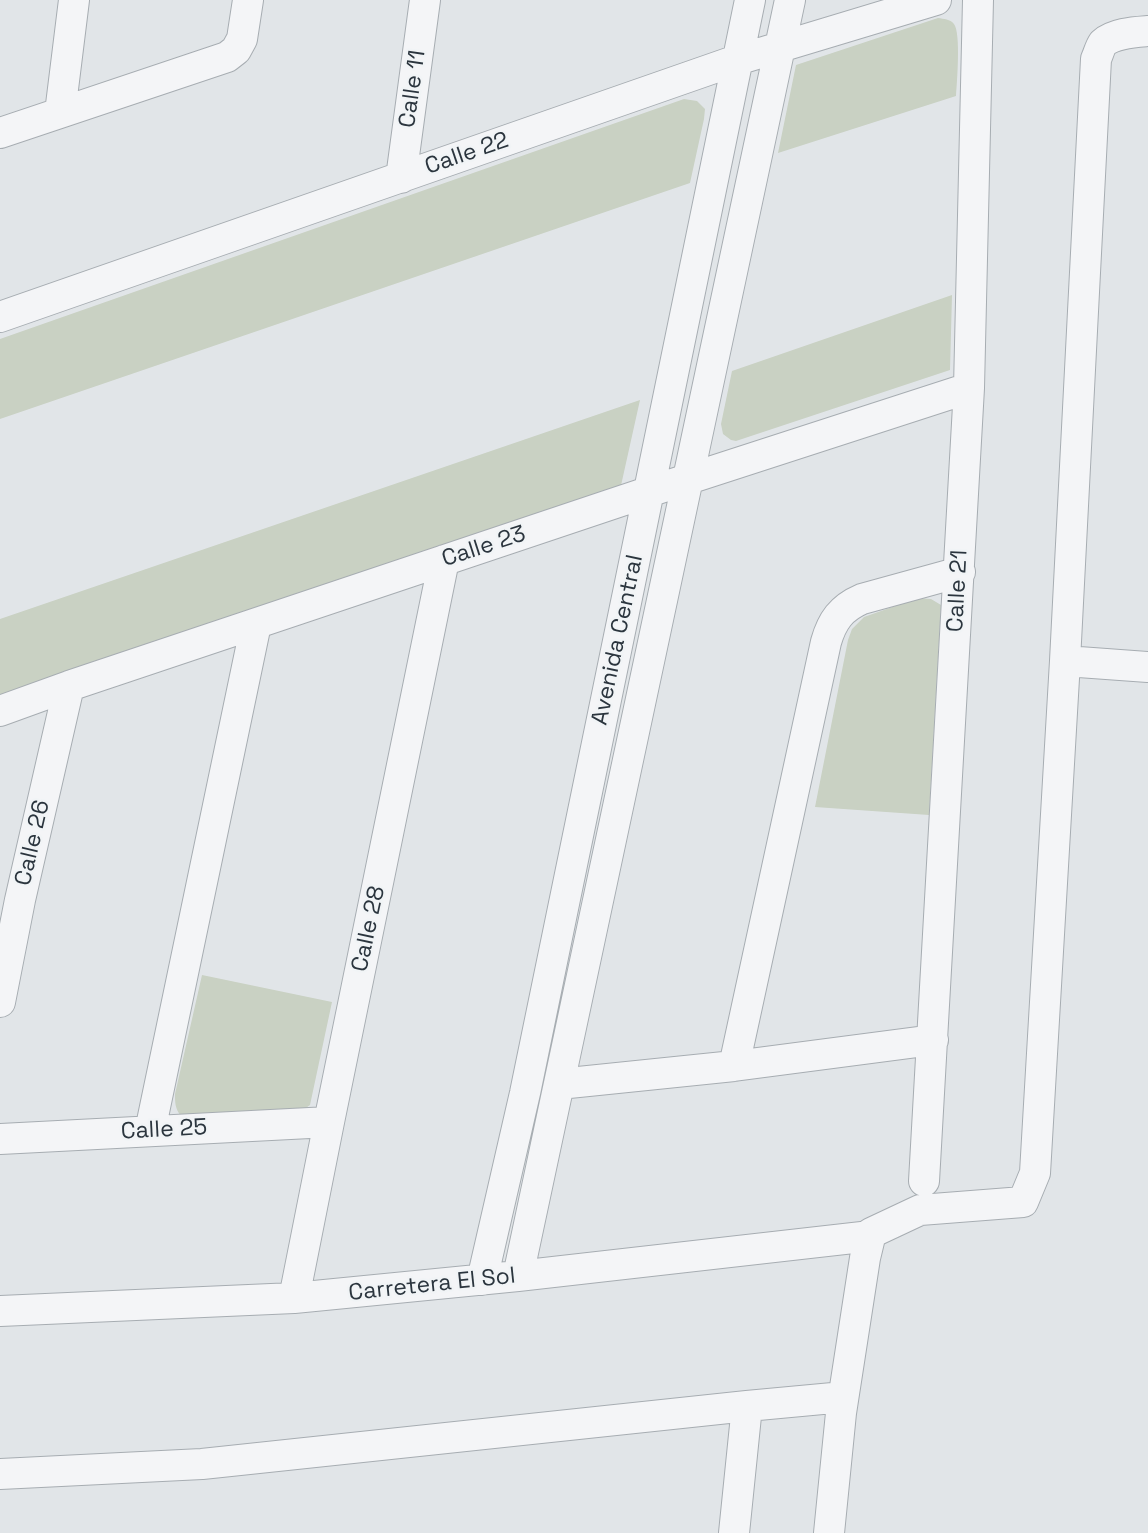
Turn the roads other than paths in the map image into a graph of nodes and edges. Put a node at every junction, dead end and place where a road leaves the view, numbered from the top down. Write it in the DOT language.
graph roads {
  1 [pos="74,0"];
  2 [pos="248,0"];
  3 [pos="425,0"];
  4 [pos="750,0"];
  5 [pos="790,0"];
  6 [pos="936,0"];
  7 [pos="978,0"];
  8 [pos="1148,31"];
  9 [pos="780,47"];
  10 [pos="737,60"];
  11 [pos="60,113"];
  12 [pos="0,133"];
  13 [pos="401,178"];
  14 [pos="0,317"];
  15 [pos="969,388"];
  16 [pos="688,480"];
  17 [pos="648,492"];
  18 [pos="444,560"];
  19 [pos="960,572"];
  20 [pos="256,624"];
  21 [pos="1065,661"];
  22 [pos="1148,667"];
  23 [pos="69,686"];
  24 [pos="0,711"];
  25 [pos="10,904"];
  26 [pos="0,1002"];
  27 [pos="933,1040"];
  28 [pos="734,1066"];
  29 [pos="559,1084"];
  30 [pos="329,1122"];
  31 [pos="150,1131"];
  32 [pos="0,1139"];
  33 [pos="924,1181"];
  34 [pos="862,1237"];
  35 [pos="518,1276"];
  36 [pos="482,1280"];
  37 [pos="294,1298"];
  38 [pos="0,1311"];
  39 [pos="834,1398"];
  40 [pos="747,1406"];
  41 [pos="0,1475"];
  42 [pos="734,1533"];
  43 [pos="829,1533"];
  1 -- 11 [label="street"];
  2 -- 11 [label="street"];
  3 -- 13 [label="street, Calle 11"];
  4 -- 10 [label="street, Avenida Central"];
  5 -- 9 [label="street, Avenida Central"];
  6 -- 9 [label="street, Calle 22"];
  7 -- 15 [label="street, Calle 21"];
  8 -- 21 [label="street"];
  9 -- 10 [label="street, Calle 22"];
  9 -- 16 [label="street, Avenida Central"];
  10 -- 13 [label="street, Calle 22"];
  10 -- 17 [label="street, Avenida Central"];
  11 -- 12 [label="street"];
  13 -- 14 [label="street, Calle 22"];
  15 -- 16 [label="street, Calle 23"];
  15 -- 19 [label="street, Calle 21"];
  16 -- 17 [label="street, Calle 23"];
  16 -- 29 [label="street, Avenida Central"];
  17 -- 18 [label="street, Calle 23"];
  17 -- 36 [label="street, Avenida Central"];
  18 -- 20 [label="street, Calle 23"];
  18 -- 30 [label="street, Calle 28"];
  19 -- 27 [label="street, Calle 21"];
  19 -- 28 [label="street"];
  20 -- 23 [label="street, Calle 23"];
  20 -- 31 [label="street"];
  21 -- 22 [label="street"];
  21 -- 43 [label="street"];
  23 -- 24 [label="street, Calle 23"];
  23 -- 25 [label="street, Calle 26"];
  25 -- 26 [label="street, Calle 26"];
  27 -- 28 [label="street"];
  27 -- 33 [label="street, Calle 21"];
  28 -- 29 [label="street"];
  29 -- 35 [label="street, Avenida Central"];
  30 -- 31 [label="street, Calle 25"];
  30 -- 37 [label="street, Calle 28"];
  31 -- 32 [label="street, Calle 25"];
  34 -- 35 [label="street, Carretera El Sol"];
  35 -- 36 [label="street, Carretera El Sol"];
  36 -- 37 [label="street, Carretera El Sol"];
  37 -- 38 [label="street, Carretera El Sol"];
  39 -- 40 [label="street"];
  40 -- 41 [label="street"];
  40 -- 42 [label="street"];
}
